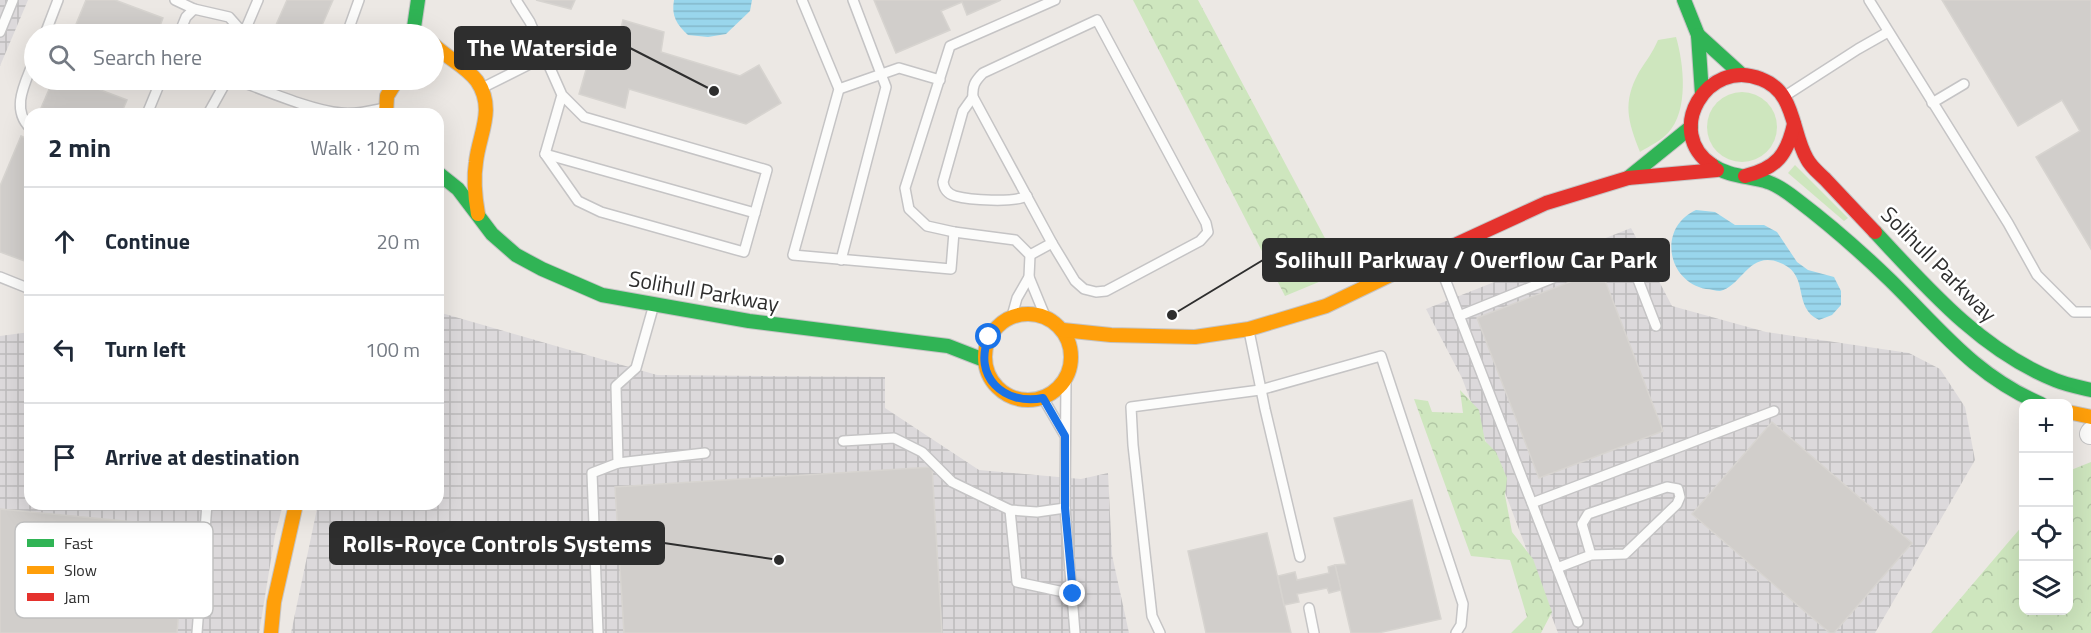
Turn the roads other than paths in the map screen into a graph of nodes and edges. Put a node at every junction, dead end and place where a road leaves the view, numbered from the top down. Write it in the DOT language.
graph roads {
  1 [pos="13,0"];
  2 [pos="58,0"];
  3 [pos="175,0"];
  4 [pos="258,0"];
  5 [pos="359,0"];
  6 [pos="516,0"];
  7 [pos="802,0"];
  8 [pos="853,0"];
  9 [pos="1684,0"];
  10 [pos="1869,0"];
  11 [pos="1049,1"];
  12 [pos="418,6"];
  13 [pos="194,9"];
  14 [pos="49,24"];
  15 [pos="183,24"];
  16 [pos="235,24"];
  17 [pos="248,24"];
  18 [pos="350,24"];
  19 [pos="415,24"];
  20 [pos="422,24"];
  21 [pos="0,32"];
  22 [pos="1887,32"];
  23 [pos="1698,35"];
  24 [pos="542,50"];
  25 [pos="444,55"];
  26 [pos="444,63"];
  27 [pos="461,67"];
  28 [pos="882,74"];
  29 [pos="1742,75"];
  30 [pos="940,80"];
  31 [pos="1964,84"];
  32 [pos="24,87"];
  33 [pos="482,89"];
  34 [pos="839,89"];
  35 [pos="157,90"];
  36 [pos="221,90"];
  37 [pos="265,90"];
  38 [pos="391,90"];
  39 [pos="1702,94"];
  40 [pos="562,95"];
  41 [pos="1784,96"];
  42 [pos="973,97"];
  43 [pos="1932,103"];
  44 [pos="149,108"];
  45 [pos="211,108"];
  46 [pos="319,108"];
  47 [pos="386,108"];
  48 [pos="24,120"];
  49 [pos="1794,124"];
  50 [pos="1691,127"];
  51 [pos="483,134"];
  52 [pos="545,154"];
  53 [pos="466,155"];
  54 [pos="1717,170"];
  55 [pos="444,171"];
  56 [pos="1745,177"];
  57 [pos="1628,178"];
  58 [pos="1027,196"];
  59 [pos="755,213"];
  60 [pos="478,214"];
  61 [pos="954,232"];
  62 [pos="1052,243"];
  63 [pos="1435,254"];
  64 [pos="1030,255"];
  65 [pos="841,260"];
  66 [pos="0,277"];
  67 [pos="1029,277"];
  68 [pos="24,287"];
  69 [pos="654,305"];
  70 [pos="2091,312"];
  71 [pos="1012,316"];
  72 [pos="1045,316"];
  73 [pos="1459,316"];
  74 [pos="1656,326"];
  75 [pos="1249,329"];
  76 [pos="1063,330"];
  77 [pos="1111,335"];
  78 [pos="989,337"];
  79 [pos="948,346"];
  80 [pos="984,360"];
  81 [pos="1068,373"];
  82 [pos="1260,390"];
  83 [pos="2091,390"];
  84 [pos="1043,398"];
  85 [pos="2031,399"];
  86 [pos="1774,411"];
  87 [pos="2073,415"];
  88 [pos="2091,428"];
  89 [pos="1065,436"];
  90 [pos="843,441"];
  91 [pos="705,453"];
  92 [pos="618,463"];
  93 [pos="1532,503"];
  94 [pos="1065,508"];
  95 [pos="295,510"];
  96 [pos="1010,510"];
  97 [pos="1592,555"];
  98 [pos="1300,557"];
  99 [pos="1557,568"];
  100 [pos="1073,594"];
  101 [pos="1309,608"];
  102 [pos="198,618"];
  103 [pos="1578,622"];
  104 [pos="197,633"];
  105 [pos="271,633"];
  106 [pos="598,633"];
  107 [pos="1075,633"];
  108 [pos="1160,633"];
  109 [pos="1314,633"];
  110 [pos="1456,633"];
  1 -- 21 [label="lane"];
  2 -- 14 [label="lane"];
  3 -- 13 [label="lane"];
  4 -- 17 [label="lane"];
  5 -- 18 [label="lane"];
  6 -- 24 [label="lane"];
  7 -- 34 [label="lane"];
  8 -- 28 [label="lane"];
  9 -- 23 [label="street"];
  10 -- 22 [label="lane"];
  11 -- 30 [label="lane"];
  12 -- 19 [label="street"];
  12 -- 20 [label="street"];
  13 -- 15 [label="lane"];
  13 -- 16 [label="lane"];
  22 -- 41 [label="lane"];
  22 -- 43 [label="lane"];
  23 -- 29 [label="street"];
  23 -- 39 [label="street"];
  24 -- 33 [label="lane"];
  24 -- 40 [label="lane"];
  25 -- 27 [label="street"];
  26 -- 27 [label="street"];
  27 -- 33 [label="street"];
  28 -- 30 [label="lane"];
  28 -- 34 [label="lane"];
  28 -- 65 [label="lane"];
  29 -- 39 [label="street"];
  29 -- 41 [label="street"];
  30 -- 61 [label="lane"];
  31 -- 43 [label="lane"];
  32 -- 48 [label="lane"];
  33 -- 51 [label="street"];
  34 -- 65 [label="lane"];
  35 -- 44 [label="lane"];
  36 -- 45 [label="lane"];
  37 -- 46 [label="lane"];
  38 -- 47 [label="street"];
  39 -- 50 [label="street"];
  40 -- 52 [label="lane"];
  40 -- 59 [label="lane"];
  41 -- 49 [label="street, Solihull Parkway"];
  42 -- 58 [label="lane"];
  42 -- 58 [label="lane"];
  42 -- 62 [label="lane"];
  43 -- 70 [label="lane"];
  49 -- 56 [label="street"];
  49 -- 83 [label="street, Solihull Parkway"];
  50 -- 54 [label="street"];
  50 -- 57 [label="street"];
  51 -- 53 [label="street"];
  51 -- 60 [label="street"];
  52 -- 59 [label="lane"];
  52 -- 59 [label="lane"];
  54 -- 56 [label="street, Solihull Parkway"];
  54 -- 57 [label="street"];
  55 -- 60 [label="street, Solihull Parkway"];
  56 -- 85 [label="street, Solihull Parkway"];
  57 -- 63 [label="street"];
  58 -- 62 [label="lane"];
  60 -- 69 [label="street, Solihull Parkway"];
  61 -- 64 [label="lane"];
  61 -- 65 [label="lane"];
  62 -- 64 [label="lane"];
  63 -- 73 [label="lane"];
  63 -- 75 [label="street"];
  64 -- 67 [label="lane"];
  66 -- 68 [label="lane"];
  67 -- 71 [label="lane"];
  67 -- 72 [label="lane"];
  69 -- 79 [label="street, Solihull Parkway"];
  69 -- 92 [label="lane"];
  71 -- 72 [label="street"];
  71 -- 78 [label="street"];
  72 -- 76 [label="street"];
  73 -- 74 [label="lane"];
  73 -- 93 [label="lane"];
  75 -- 77 [label="street"];
  75 -- 82 [label="lane"];
  76 -- 77 [label="street"];
  76 -- 81 [label="street"];
  77 -- 81 [label="street"];
  78 -- 79 [label="street, Solihull Parkway"];
  78 -- 80 [label="street"];
  79 -- 80 [label="street, Solihull Parkway"];
  80 -- 84 [label="street"];
  81 -- 84 [label="street"];
  81 -- 89 [label="lane"];
  82 -- 98 [label="lane"];
  82 -- 108 [label="lane"];
  82 -- 110 [label="lane"];
  84 -- 89 [label="lane"];
  86 -- 93 [label="lane"];
  87 -- 88 [label="street"];
  89 -- 94 [label="lane"];
  90 -- 96 [label="lane"];
  91 -- 92 [label="lane"];
  92 -- 106 [label="lane"];
  93 -- 99 [label="lane"];
  94 -- 96 [label="lane"];
  94 -- 100 [label="lane"];
  95 -- 105 [label="street"];
  96 -- 100 [label="lane"];
  97 -- 97 [label="lane"];
  97 -- 99 [label="lane"];
  99 -- 103 [label="lane"];
  100 -- 107 [label="lane"];
  101 -- 109 [label="lane"];
  102 -- 104 [label="lane"];
}
